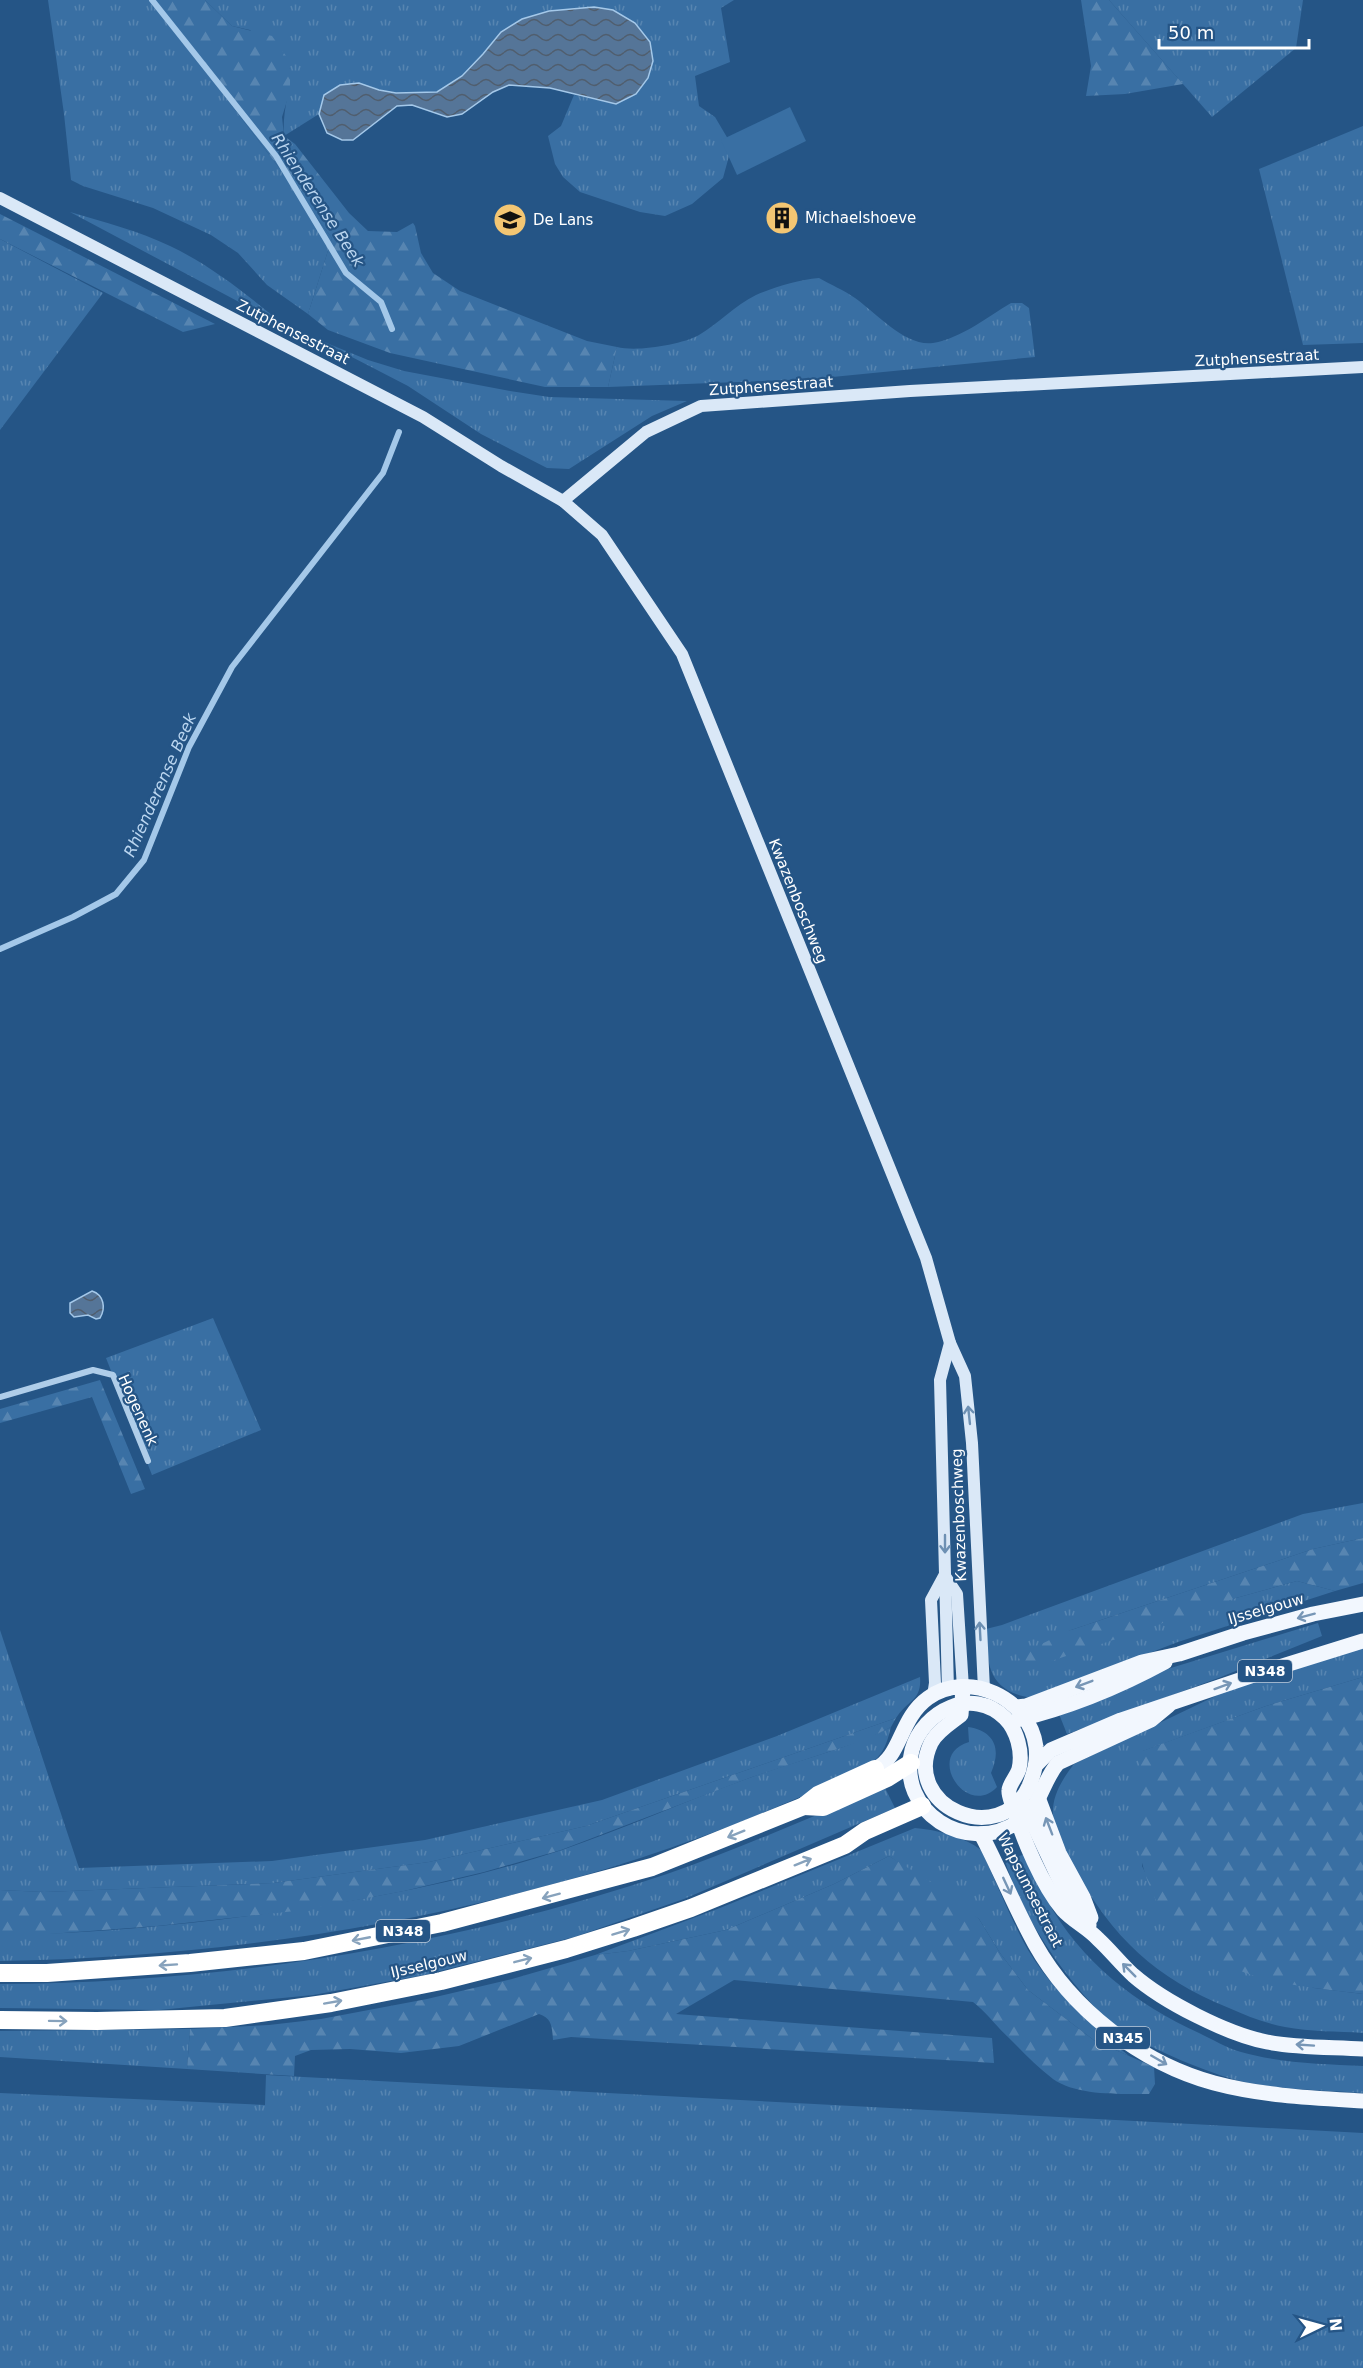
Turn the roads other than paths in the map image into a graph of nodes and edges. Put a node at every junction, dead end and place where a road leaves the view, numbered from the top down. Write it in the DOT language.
graph roads {
  1 [pos="0,198"];
  2 [pos="1363,367"];
  3 [pos="563,501"];
  4 [pos="950,1343"];
  5 [pos="0,1397"];
  6 [pos="148,1461"];
  7 [pos="945,1575"];
  8 [pos="1363,1604"];
  9 [pos="1363,1641"];
  10 [pos="956,1689"];
  11 [pos="984,1689"];
  12 [pos="933,1696"];
  13 [pos="956,1705"];
  14 [pos="1168,1706"];
  15 [pos="1021,1713"];
  16 [pos="1008,1722"];
  17 [pos="911,1762"];
  18 [pos="1036,1766"];
  19 [pos="874,1769"];
  20 [pos="1039,1800"];
  21 [pos="804,1806"];
  22 [pos="930,1807"];
  23 [pos="1020,1810"];
  24 [pos="981,1833"];
  25 [pos="1097,1938"];
  26 [pos="0,1972"];
  27 [pos="0,2020"];
  28 [pos="1363,2049"];
  29 [pos="1363,2101"];
  1 -- 3 [label="street, Zutphensestraat"];
  2 -- 3 [label="street, Zutphensestraat"];
  3 -- 4 [label="street, Kwazenboschweg"];
  4 -- 7 [label="street, Kwazenboschweg, one-way"];
  11 -- 4 [label="street, Kwazenboschweg, one-way"];
  5 -- 6 [label="street, Hogenenk"];
  7 -- 10 [label="street, Kwazenboschweg"];
  7 -- 12 [label="street, Kwazenboschweg"];
  8 -- 15 [label="main road, IJsselgouw, one-way"];
  14 -- 9 [label="main road, N348, one-way"];
  10 -- 11 [label="main road"];
  10 -- 12 [label="main road"];
  10 -- 13 [label="main road"];
  11 -- 15 [label="main road"];
  12 -- 19 [label="main road"];
  13 -- 16 [label="main road"];
  13 -- 17 [label="main road"];
  13 -- 22 [label="main road"];
  14 -- 18 [label="main road, N348"];
  14 -- 20 [label="main road, N348"];
  15 -- 16 [label="main road, IJsselgouw"];
  15 -- 18 [label="main road"];
  16 -- 23 [label="main road"];
  17 -- 21 [label="highway, N348"];
  17 -- 22 [label="main road"];
  18 -- 23 [label="main road"];
  19 -- 21 [label="highway, N348"];
  20 -- 23 [label="main road"];
  25 -- 20 [label="main road, Wapsumsestraat, one-way"];
  21 -- 26 [label="highway, N348, one-way"];
  22 -- 23 [label="main road"];
  22 -- 24 [label="main road"];
  27 -- 22 [label="highway, IJsselgouw, one-way"];
  23 -- 24 [label="main road"];
  23 -- 25 [label="main road, Wapsumsestraat"];
  24 -- 29 [label="main road, Wapsumsestraat / N345, one-way"];
  28 -- 25 [label="main road, Wapsumsestraat, one-way"];
}
